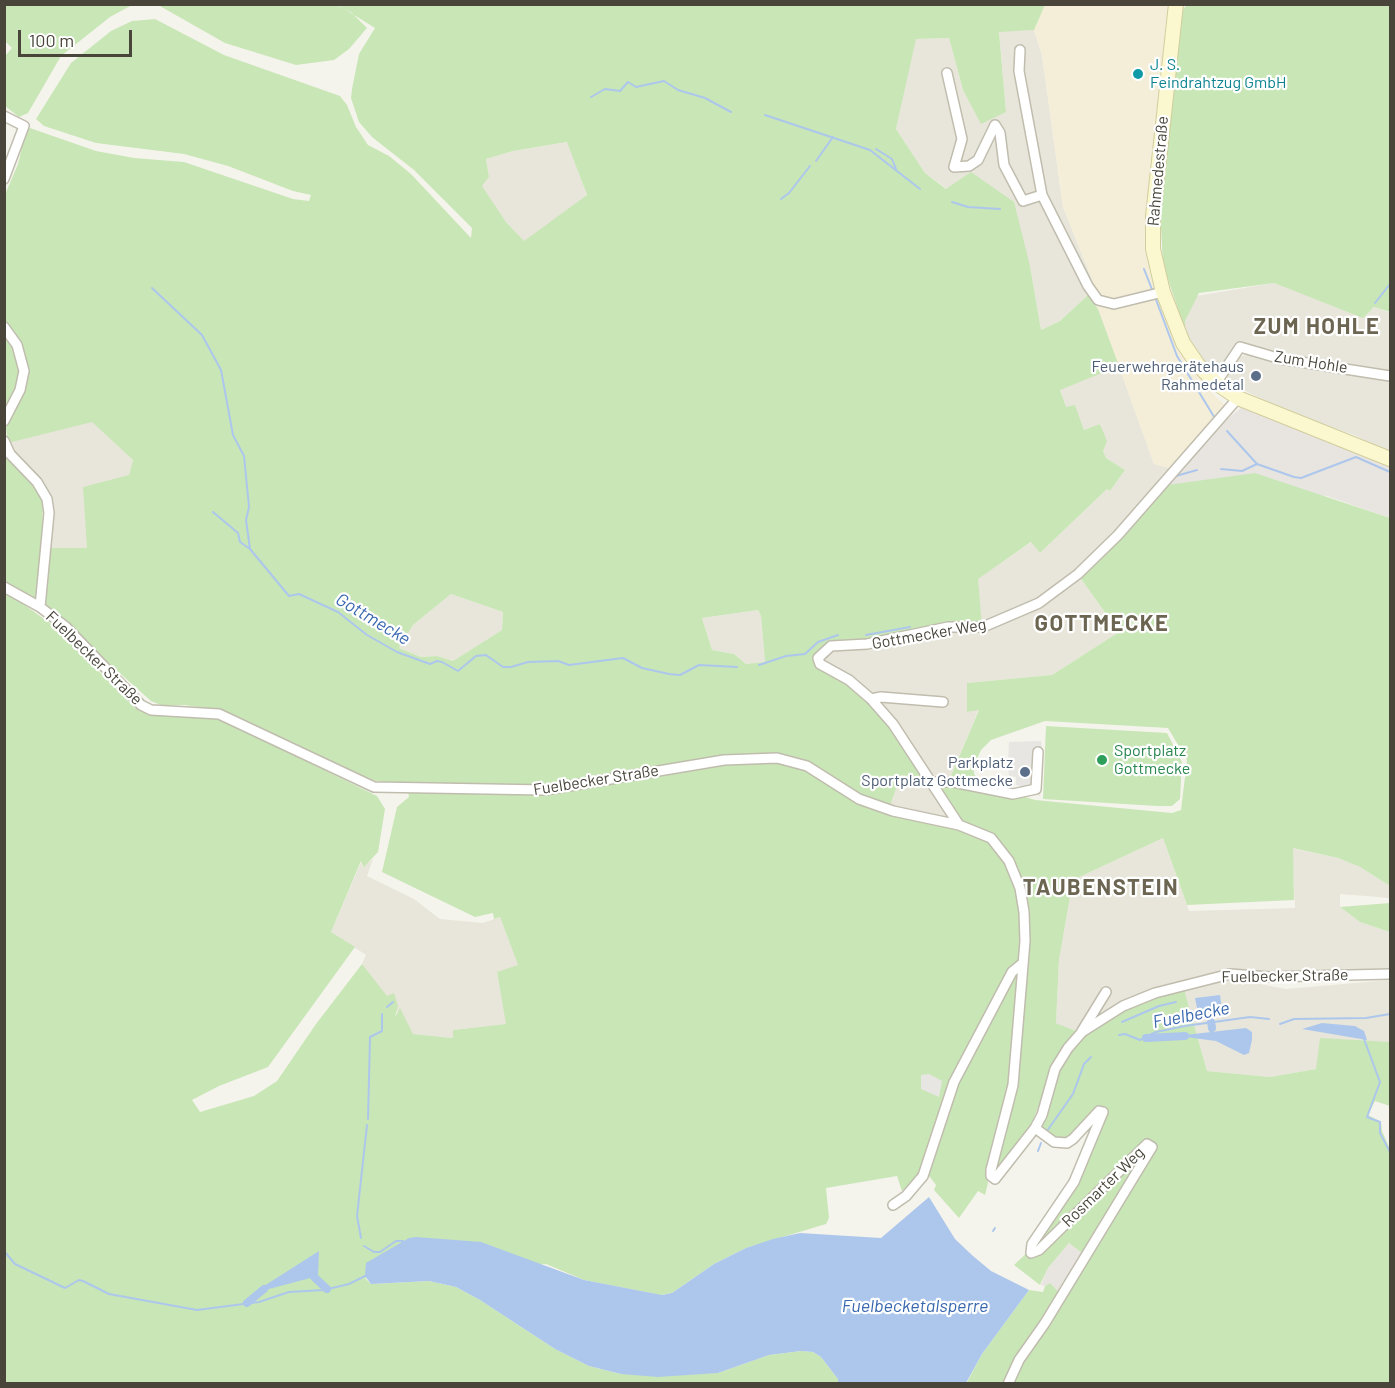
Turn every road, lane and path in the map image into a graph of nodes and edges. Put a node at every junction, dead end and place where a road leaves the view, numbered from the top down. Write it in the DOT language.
graph roads {
  1 [pos="1176,4"];
  2 [pos="1020,50"];
  3 [pos="947,73"];
  4 [pos="4,116"];
  5 [pos="4,180"];
  6 [pos="1042,195"];
  7 [pos="1156,293"];
  8 [pos="4,327"];
  9 [pos="1390,376"];
  10 [pos="1216,383"];
  11 [pos="1238,398"];
  12 [pos="4,421"];
  13 [pos="4,441"];
  14 [pos="1390,459"];
  15 [pos="4,587"];
  16 [pos="40,607"];
  17 [pos="871,699"];
  18 [pos="943,702"];
  19 [pos="1038,752"];
  20 [pos="930,782"];
  21 [pos="959,825"];
  22 [pos="1023,963"];
  23 [pos="1390,974"];
  24 [pos="1106,992"];
  25 [pos="1082,1032"];
  26 [pos="1035,1128"];
  27 [pos="893,1205"];
  28 [pos="1008,1383"];
  1 -- 7 [label="main road, Rahmedestraße"];
  2 -- 6 [label="street"];
  3 -- 6 [label="street"];
  4 -- 5 [label="street"];
  6 -- 7 [label="street"];
  7 -- 10 [label="main road, Rahmedestraße"];
  8 -- 12 [label="street"];
  9 -- 10 [label="street, Zum Hohle"];
  10 -- 11 [label="main road, Rahmedestraße"];
  11 -- 14 [label="main road, Rahmedestraße"];
  11 -- 17 [label="street, Gottmecker Weg"];
  13 -- 16 [label="street"];
  15 -- 16 [label="street, Fuelbecker Straße"];
  16 -- 21 [label="street, Fuelbecker Straße"];
  17 -- 18 [label="street"];
  17 -- 20 [label="street, Gottmecker Weg"];
  19 -- 20 [label="street"];
  20 -- 21 [label="street, Gottmecker Weg"];
  21 -- 22 [label="street, Fuelbecker Straße"];
  22 -- 26 [label="street, Fuelbecker Straße"];
  22 -- 27 [label="street"];
  23 -- 25 [label="street, Fuelbecker Straße"];
  24 -- 25 [label="street"];
  25 -- 26 [label="street, Fuelbecker Straße"];
  26 -- 28 [label="street, Rosmarter Weg"];
}
